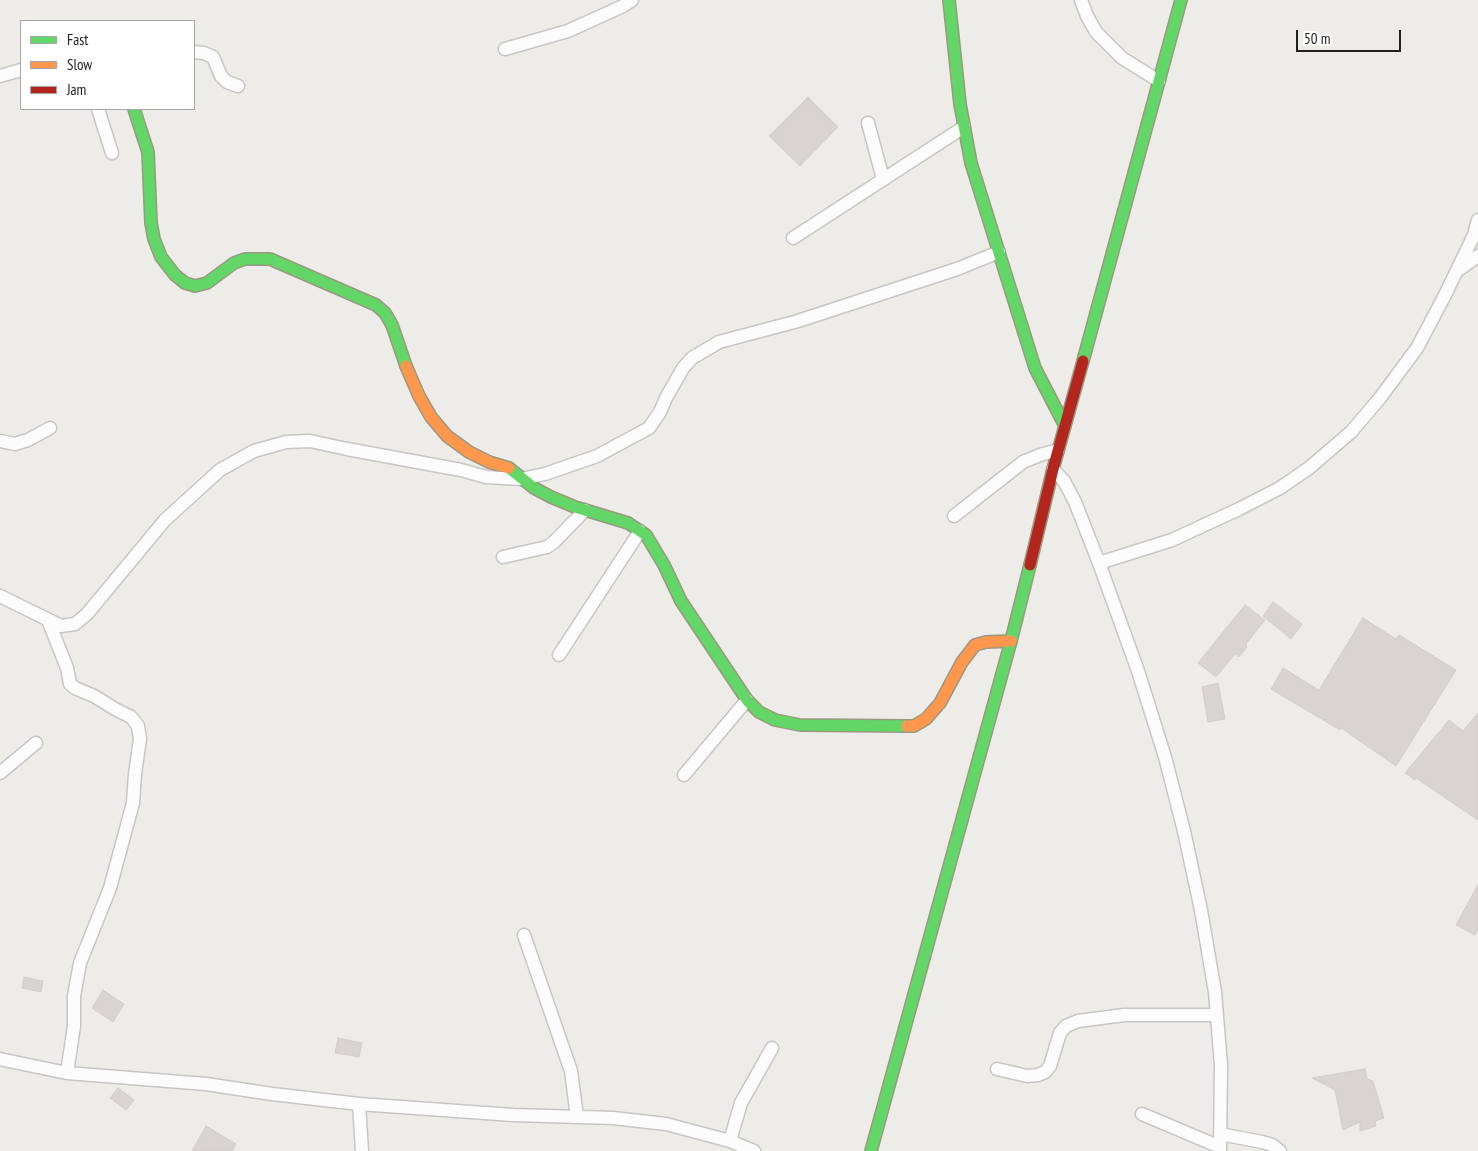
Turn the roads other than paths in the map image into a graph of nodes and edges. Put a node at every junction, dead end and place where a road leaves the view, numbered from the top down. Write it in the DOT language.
graph roads {
  1 [pos="632,0"];
  2 [pos="949,0"];
  3 [pos="1081,0"];
  4 [pos="1181,0"];
  5 [pos="505,49"];
  6 [pos="195,52"];
  7 [pos="20,70"];
  8 [pos="0,76"];
  9 [pos="1159,81"];
  10 [pos="238,86"];
  11 [pos="98,110"];
  12 [pos="134,110"];
  13 [pos="868,123"];
  14 [pos="964,127"];
  15 [pos="112,153"];
  16 [pos="883,179"];
  17 [pos="1478,220"];
  18 [pos="1476,235"];
  19 [pos="792,238"];
  20 [pos="999,252"];
  21 [pos="1478,256"];
  22 [pos="1456,272"];
  23 [pos="1065,426"];
  24 [pos="50,428"];
  25 [pos="0,441"];
  26 [pos="1058,450"];
  27 [pos="1054,469"];
  28 [pos="521,479"];
  29 [pos="585,510"];
  30 [pos="954,516"];
  31 [pos="640,531"];
  32 [pos="503,556"];
  33 [pos="1100,563"];
  34 [pos="0,596"];
  35 [pos="48,620"];
  36 [pos="1011,641"];
  37 [pos="559,655"];
  38 [pos="747,700"];
  39 [pos="36,743"];
  40 [pos="0,773"];
  41 [pos="684,775"];
  42 [pos="524,935"];
  43 [pos="1216,1015"];
  44 [pos="772,1048"];
  45 [pos="0,1060"];
  46 [pos="997,1069"];
  47 [pos="67,1073"];
  48 [pos="359,1104"];
  49 [pos="1142,1114"];
  50 [pos="577,1117"];
  51 [pos="730,1141"];
  52 [pos="1220,1144"];
  53 [pos="362,1151"];
  54 [pos="754,1151"];
  55 [pos="870,1151"];
  56 [pos="1280,1151"];
  1 -- 5 [label="street"];
  2 -- 14 [label="main road"];
  3 -- 9 [label="street"];
  4 -- 9 [label="main road"];
  6 -- 10 [label="street"];
  7 -- 8 [label="street"];
  9 -- 23 [label="main road"];
  11 -- 15 [label="street"];
  12 -- 28 [label="main road"];
  13 -- 16 [label="street"];
  14 -- 16 [label="street"];
  14 -- 20 [label="main road"];
  16 -- 19 [label="street"];
  17 -- 18 [label="street"];
  18 -- 22 [label="street"];
  20 -- 23 [label="main road"];
  20 -- 28 [label="street"];
  21 -- 22 [label="street"];
  22 -- 33 [label="street"];
  23 -- 26 [label="main road"];
  24 -- 25 [label="street"];
  26 -- 27 [label="main road"];
  26 -- 30 [label="street"];
  27 -- 33 [label="street"];
  27 -- 36 [label="main road"];
  28 -- 29 [label="main road"];
  28 -- 35 [label="street"];
  29 -- 31 [label="main road"];
  29 -- 32 [label="street"];
  31 -- 37 [label="street"];
  31 -- 38 [label="main road"];
  33 -- 43 [label="street"];
  34 -- 35 [label="street"];
  35 -- 47 [label="street"];
  36 -- 38 [label="main road"];
  36 -- 55 [label="main road"];
  38 -- 41 [label="street"];
  39 -- 40 [label="street"];
  42 -- 50 [label="street"];
  43 -- 46 [label="street"];
  43 -- 52 [label="street"];
  44 -- 51 [label="street"];
  45 -- 47 [label="street"];
  47 -- 48 [label="street"];
  48 -- 50 [label="street"];
  48 -- 53 [label="street"];
  49 -- 52 [label="street"];
  50 -- 51 [label="street"];
  51 -- 54 [label="street"];
  52 -- 56 [label="street"];
}
